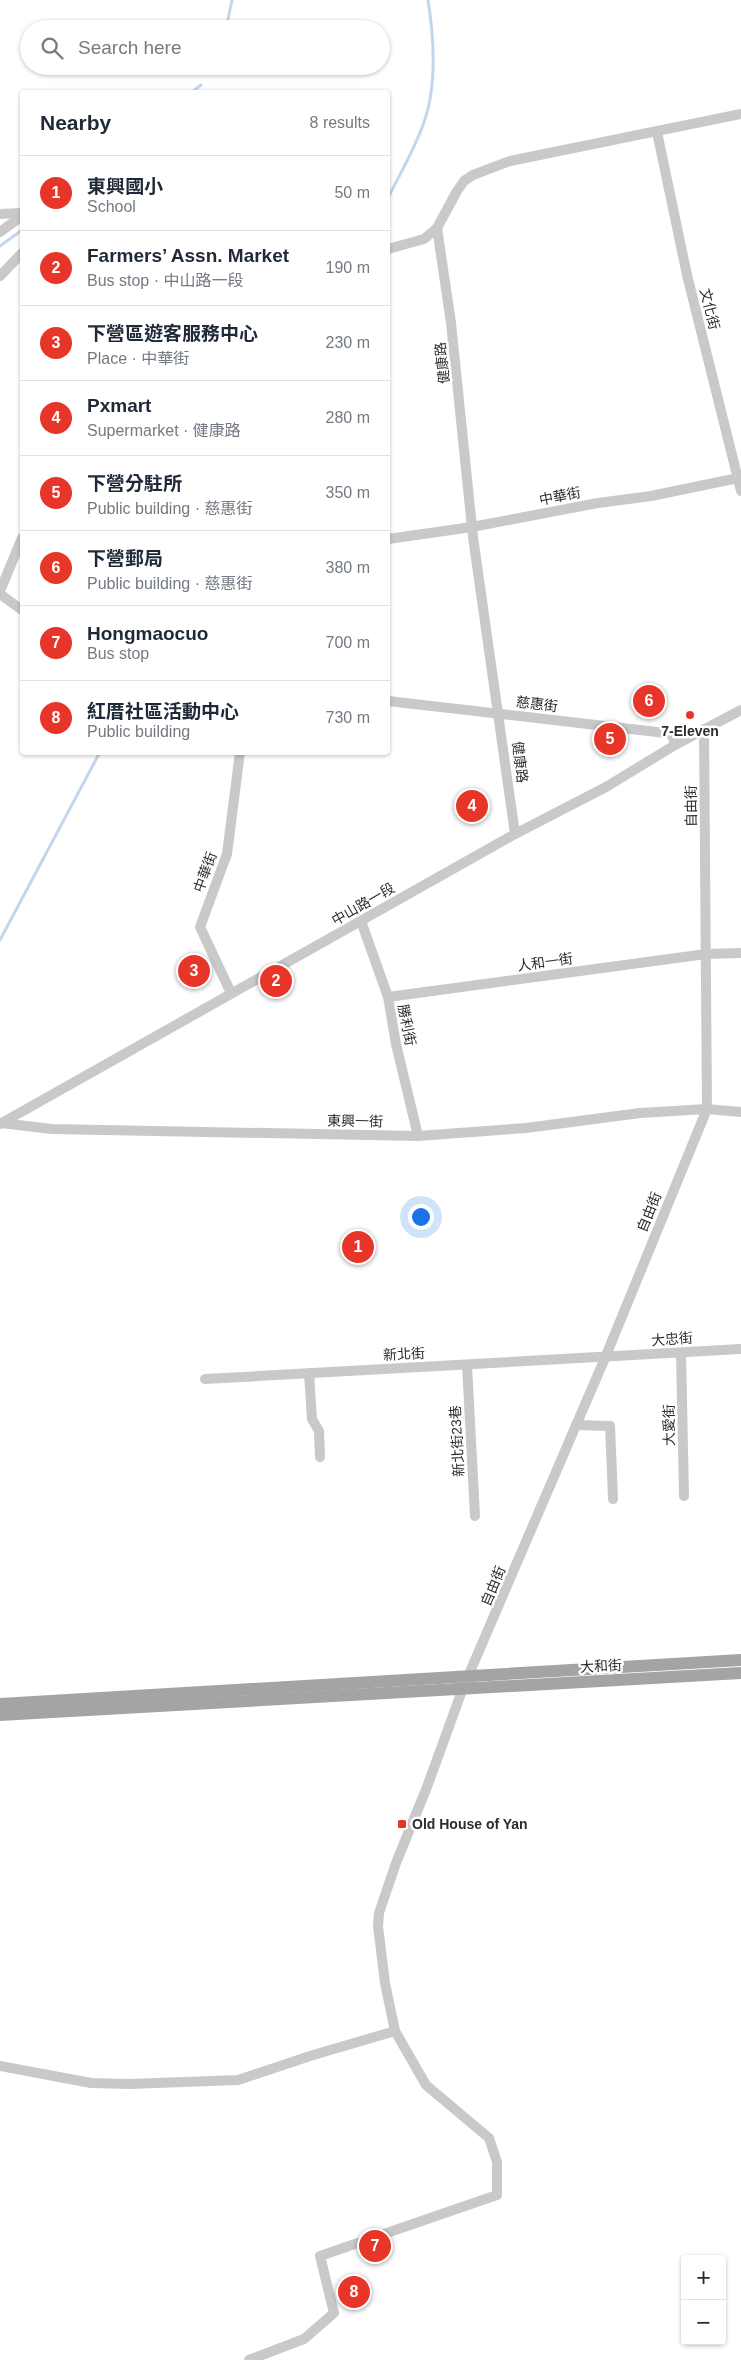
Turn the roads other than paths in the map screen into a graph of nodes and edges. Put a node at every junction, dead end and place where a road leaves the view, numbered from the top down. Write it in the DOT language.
graph roads {
  1 [pos="741,114"];
  2 [pos="657,132"];
  3 [pos="0,214"];
  4 [pos="20,214"];
  5 [pos="20,216"];
  6 [pos="436,228"];
  7 [pos="0,232"];
  8 [pos="390,248"];
  9 [pos="20,255"];
  10 [pos="0,276"];
  11 [pos="738,478"];
  12 [pos="741,491"];
  13 [pos="472,527"];
  14 [pos="390,539"];
  15 [pos="20,543"];
  16 [pos="0,592"];
  17 [pos="20,608"];
  18 [pos="390,701"];
  19 [pos="741,710"];
  20 [pos="500,714"];
  21 [pos="704,729"];
  22 [pos="675,745"];
  23 [pos="240,755"];
  24 [pos="515,834"];
  25 [pos="361,921"];
  26 [pos="741,953"];
  27 [pos="706,954"];
  28 [pos="231,993"];
  29 [pos="388,996"];
  30 [pos="707,1109"];
  31 [pos="741,1112"];
  32 [pos="1,1124"];
  33 [pos="418,1136"];
  34 [pos="741,1349"];
  35 [pos="681,1353"];
  36 [pos="605,1358"];
  37 [pos="467,1365"];
  38 [pos="309,1373"];
  39 [pos="205,1379"];
  40 [pos="576,1425"];
  41 [pos="320,1457"];
  42 [pos="684,1496"];
  43 [pos="613,1499"];
  44 [pos="475,1516"];
  45 [pos="741,1660"];
  46 [pos="741,1673"];
  47 [pos="470,1676"];
  48 [pos="463,1688"];
  49 [pos="0,1704"];
  50 [pos="0,1715"];
  51 [pos="395,2031"];
  52 [pos="0,2066"];
  53 [pos="249,2360"];
  1 -- 2 [label="street"];
  2 -- 6 [label="street"];
  2 -- 11 [label="street, 文化街"];
  3 -- 4 [label="street"];
  5 -- 7 [label="street"];
  6 -- 8 [label="street"];
  6 -- 13 [label="street, 健康路"];
  9 -- 10 [label="street"];
  11 -- 12 [label="street, 文化街"];
  11 -- 13 [label="street, 中華街"];
  13 -- 14 [label="street, 中華街"];
  13 -- 20 [label="street, 健康路"];
  15 -- 16 [label="street"];
  16 -- 17 [label="street"];
  18 -- 20 [label="street, 慈惠街"];
  19 -- 21 [label="street, 中山路一段"];
  20 -- 22 [label="street, 慈惠街"];
  20 -- 24 [label="street, 健康路"];
  21 -- 22 [label="street, 中山路一段"];
  21 -- 27 [label="street, 自由街"];
  22 -- 24 [label="street, 中山路一段"];
  23 -- 28 [label="street, 中華街"];
  24 -- 25 [label="street, 中山路一段"];
  25 -- 28 [label="street, 中山路一段"];
  25 -- 29 [label="street, 勝利街"];
  26 -- 27 [label="street, 人和一街"];
  27 -- 29 [label="street, 人和一街"];
  27 -- 30 [label="street, 自由街"];
  28 -- 32 [label="street, 中山路一段"];
  29 -- 33 [label="street, 勝利街"];
  30 -- 31 [label="street, 東興一街"];
  30 -- 33 [label="street, 東興一街"];
  30 -- 36 [label="street, 自由街"];
  32 -- 33 [label="street, 東興一街"];
  34 -- 35 [label="street, 大忠街"];
  35 -- 36 [label="street, 大忠街"];
  35 -- 42 [label="street, 大愛街"];
  36 -- 37 [label="street, 新北街"];
  36 -- 40 [label="street, 自由街"];
  37 -- 38 [label="street, 新北街"];
  37 -- 44 [label="street, 新北街23巷"];
  38 -- 39 [label="street, 新北街"];
  38 -- 41 [label="street"];
  40 -- 43 [label="street"];
  40 -- 47 [label="street, 自由街"];
  45 -- 47 [label="main road, 大和街"];
  46 -- 48 [label="main road, 大和街"];
  47 -- 48 [label="street, 自由街"];
  47 -- 49 [label="main road, 大和街"];
  48 -- 50 [label="main road, 大和街"];
  48 -- 51 [label="street, 自由街"];
  51 -- 52 [label="street"];
  51 -- 53 [label="street, 自由街"];
}
